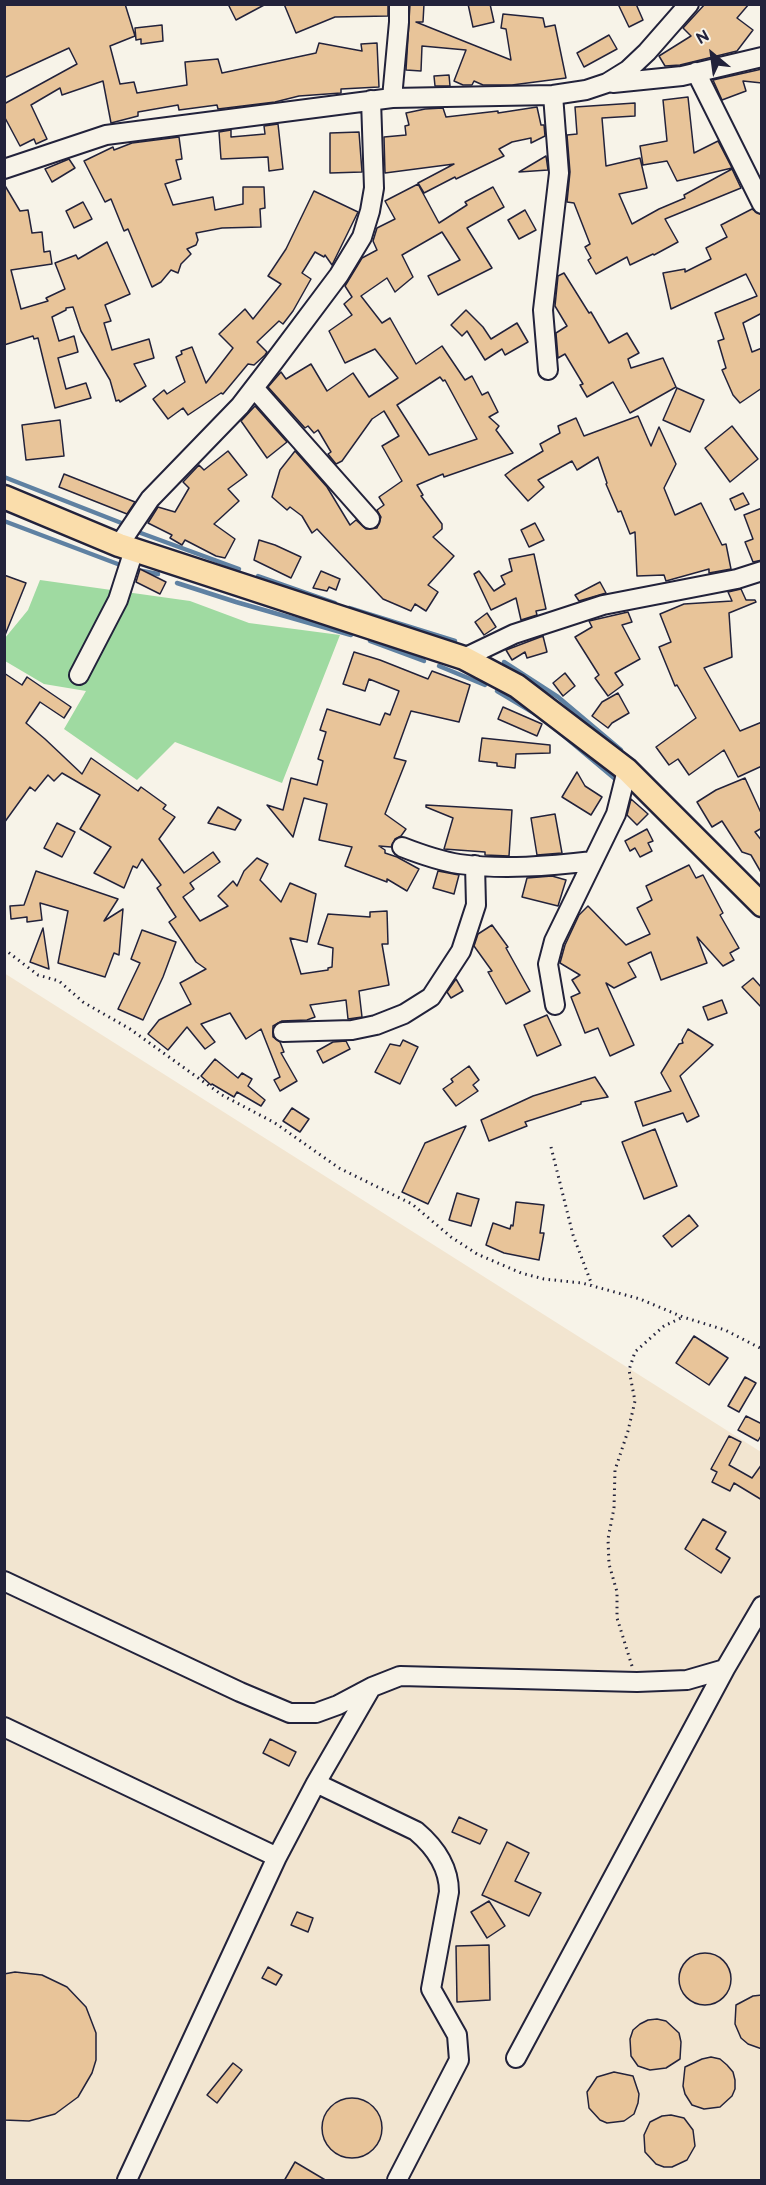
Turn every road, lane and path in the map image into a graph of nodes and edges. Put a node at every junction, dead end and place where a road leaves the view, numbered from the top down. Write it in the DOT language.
graph roads {
  1 [pos="399,4"];
  2 [pos="689,4"];
  3 [pos="762,57"];
  4 [pos="696,72"];
  5 [pos="607,83"];
  6 [pos="553,95"];
  7 [pos="392,98"];
  8 [pos="371,100"];
  9 [pos="4,169"];
  10 [pos="762,204"];
  11 [pos="548,370"];
  12 [pos="254,388"];
  13 [pos="4,497"];
  14 [pos="370,519"];
  15 [pos="126,548"];
  16 [pos="762,572"];
  17 [pos="464,658"];
  18 [pos="79,675"];
  19 [pos="627,770"];
  20 [pos="402,847"];
  21 [pos="593,861"];
  22 [pos="475,865"];
  23 [pos="762,905"];
  24 [pos="4,949"];
  25 [pos="555,1005"];
  26 [pos="283,1032"];
  27 [pos="551,1147"];
  28 [pos="592,1285"];
  29 [pos="682,1317"];
  30 [pos="762,1349"];
  31 [pos="4,1581"];
  32 [pos="762,1606"];
  33 [pos="725,1669"];
  34 [pos="637,1682"];
  35 [pos="372,1686"];
  36 [pos="4,1727"];
  37 [pos="316,1783"];
  38 [pos="277,1857"];
  39 [pos="516,2058"];
  40 [pos="126,2181"];
  41 [pos="397,2181"];
  1 -- 7 [label="street"];
  2 -- 5 [label="street"];
  3 -- 4 [label="street"];
  4 -- 5 [label="street"];
  4 -- 10 [label="street"];
  5 -- 6 [label="street"];
  6 -- 7 [label="street"];
  6 -- 11 [label="street"];
  7 -- 8 [label="street"];
  8 -- 9 [label="street"];
  8 -- 12 [label="street"];
  12 -- 14 [label="street"];
  12 -- 15 [label="street"];
  13 -- 15 [label="main road"];
  15 -- 17 [label="main road"];
  15 -- 18 [label="street"];
  16 -- 17 [label="street"];
  17 -- 19 [label="main road"];
  19 -- 21 [label="street"];
  19 -- 23 [label="main road"];
  20 -- 22 [label="street"];
  21 -- 22 [label="street"];
  21 -- 25 [label="street"];
  22 -- 26 [label="street"];
  24 -- 28 [label="path"];
  27 -- 28 [label="path"];
  28 -- 29 [label="path"];
  29 -- 30 [label="path"];
  29 -- 34 [label="path"];
  31 -- 35 [label="street"];
  32 -- 33 [label="street"];
  33 -- 34 [label="street"];
  33 -- 39 [label="street"];
  34 -- 35 [label="street"];
  35 -- 37 [label="street"];
  36 -- 38 [label="street"];
  37 -- 38 [label="street"];
  37 -- 41 [label="street"];
  38 -- 40 [label="street"];
}
